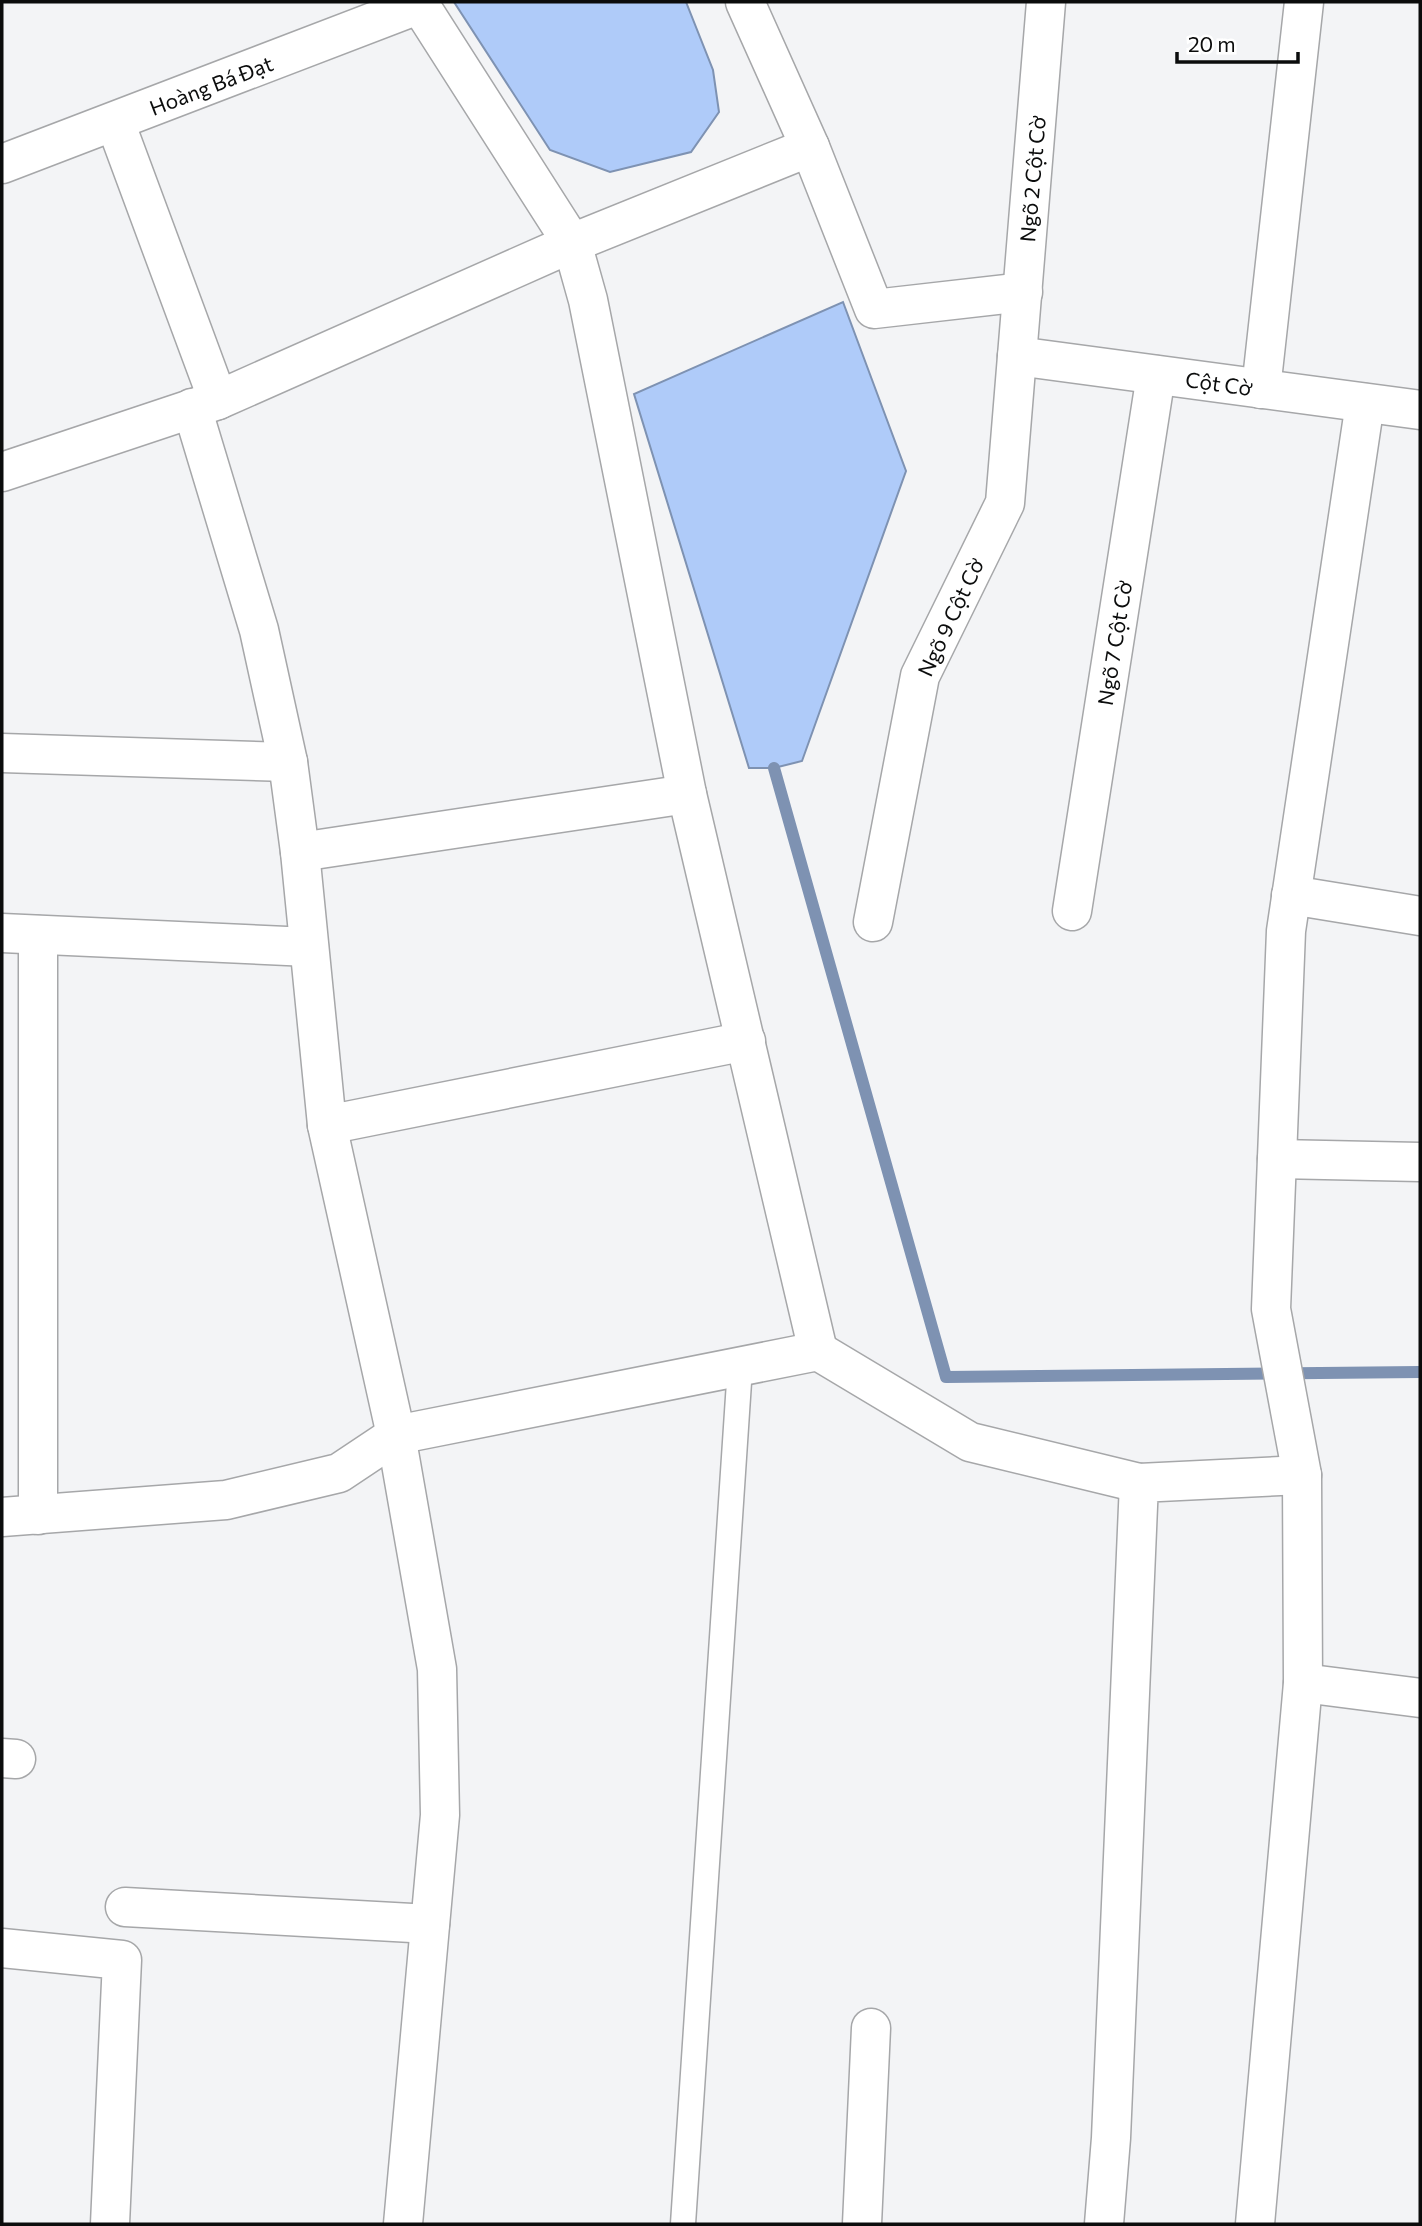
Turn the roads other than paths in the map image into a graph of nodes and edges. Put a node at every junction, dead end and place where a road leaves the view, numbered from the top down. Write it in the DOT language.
graph roads {
  1 [pos="745,2"];
  2 [pos="1046,2"];
  3 [pos="1304,2"];
  4 [pos="419,3"];
  5 [pos="116,122"];
  6 [pos="810,147"];
  7 [pos="2,164"];
  8 [pos="572,243"];
  9 [pos="1023,292"];
  10 [pos="1017,356"];
  11 [pos="1156,375"];
  12 [pos="1261,389"];
  13 [pos="1365,403"];
  14 [pos="205,404"];
  15 [pos="1420,411"];
  16 [pos="2,472"];
  17 [pos="2,753"];
  18 [pos="288,762"];
  19 [pos="687,794"];
  20 [pos="300,852"];
  21 [pos="1291,894"];
  22 [pos="1072,911"];
  23 [pos="1420,916"];
  24 [pos="873,922"];
  25 [pos="20,934"];
  26 [pos="309,947"];
  27 [pos="746,1041"];
  28 [pos="327,1125"];
  29 [pos="1277,1159"];
  30 [pos="1420,1162"];
  31 [pos="818,1351"];
  32 [pos="740,1367"];
  33 [pos="396,1435"];
  34 [pos="1302,1475"];
  35 [pos="1139,1483"];
  36 [pos="20,1516"];
  37 [pos="1303,1683"];
  38 [pos="1420,1698"];
  39 [pos="125,1907"];
  40 [pos="430,1924"];
  41 [pos="2,1948"];
  42 [pos="871,2028"];
  43 [pos="110,2224"];
  44 [pos="403,2224"];
  45 [pos="683,2224"];
  46 [pos="862,2224"];
  47 [pos="1104,2224"];
  48 [pos="1255,2224"];
  1 -- 6 [label="street"];
  2 -- 9 [label="street, Ngõ 2 Cột Cờ"];
  3 -- 12 [label="street"];
  4 -- 5 [label="street, Hoàng Bá Đạt"];
  4 -- 8 [label="street"];
  5 -- 7 [label="street, Hoàng Bá Đạt"];
  5 -- 14 [label="street"];
  6 -- 8 [label="street"];
  6 -- 9 [label="street"];
  8 -- 14 [label="street"];
  8 -- 19 [label="street"];
  9 -- 10 [label="street, Ngõ 2 Cột Cờ"];
  10 -- 11 [label="street, Cột Cờ"];
  10 -- 24 [label="street, Ngõ 9 Cột Cờ"];
  11 -- 12 [label="street, Cột Cờ"];
  11 -- 22 [label="street, Ngõ 7 Cột Cờ"];
  12 -- 13 [label="street, Cột Cờ"];
  13 -- 15 [label="street, Cột Cờ"];
  13 -- 21 [label="street"];
  14 -- 16 [label="street"];
  14 -- 18 [label="street"];
  17 -- 18 [label="street"];
  18 -- 20 [label="street"];
  19 -- 20 [label="street"];
  19 -- 27 [label="street"];
  20 -- 26 [label="street"];
  21 -- 23 [label="street"];
  21 -- 29 [label="street"];
  25 -- 26 [label="street"];
  25 -- 36 [label="street"];
  26 -- 28 [label="street"];
  27 -- 28 [label="street"];
  27 -- 31 [label="street"];
  28 -- 33 [label="street"];
  29 -- 30 [label="street"];
  29 -- 34 [label="street"];
  31 -- 32 [label="street"];
  31 -- 35 [label="street"];
  32 -- 33 [label="street"];
  32 -- 45 [label="lane"];
  33 -- 36 [label="street"];
  33 -- 40 [label="street"];
  34 -- 35 [label="street"];
  34 -- 37 [label="street"];
  35 -- 47 [label="street"];
  37 -- 38 [label="street"];
  37 -- 48 [label="street"];
  39 -- 40 [label="street"];
  40 -- 44 [label="street"];
  41 -- 43 [label="street"];
  42 -- 46 [label="street"];
}
